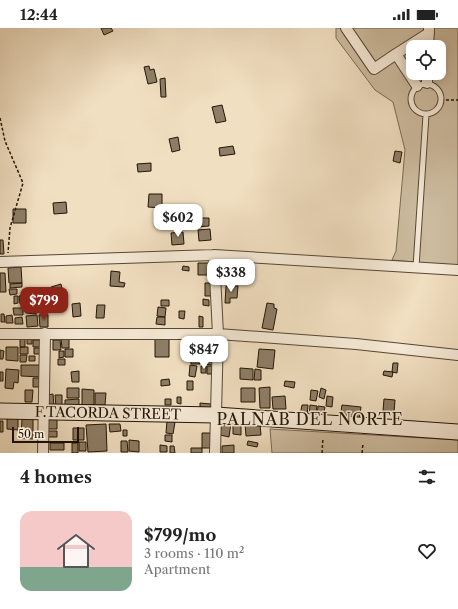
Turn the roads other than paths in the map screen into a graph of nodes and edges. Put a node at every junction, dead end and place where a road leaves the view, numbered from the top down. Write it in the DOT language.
graph roads {
  1 [pos="346,28"];
  2 [pos="429,31"];
  3 [pos="396,54"];
  4 [pos="424,80"];
  5 [pos="422,85"];
  6 [pos="426,115"];
  7 [pos="214,255"];
  8 [pos="4,261"];
  9 [pos="416,267"];
  10 [pos="458,270"];
  11 [pos="45,333"];
  12 [pos="0,334"];
  13 [pos="218,334"];
  14 [pos="458,355"];
  15 [pos="0,411"];
  16 [pos="43,411"];
  17 [pos="216,415"];
  18 [pos="458,432"];
  19 [pos="43,453"];
  20 [pos="215,453"];
  1 -- 3 [label="street"];
  2 -- 3 [label="street"];
  3 -- 5 [label="street"];
  4 -- 5 [label="street"];
  5 -- 6 [label="lane"];
  5 -- 6 [label="lane"];
  6 -- 9 [label="lane"];
  7 -- 8 [label="street"];
  7 -- 9 [label="street"];
  7 -- 13 [label="street"];
  9 -- 10 [label="street"];
  11 -- 12 [label="street"];
  11 -- 13 [label="street"];
  11 -- 16 [label="street"];
  13 -- 14 [label="street"];
  13 -- 17 [label="street"];
  15 -- 16 [label="street, F.TACORDA STREET"];
  16 -- 17 [label="street, F.TACORDA STREET"];
  16 -- 19 [label="street"];
  17 -- 18 [label="street, F.TACORDA STREET"];
  17 -- 20 [label="street"];
}
